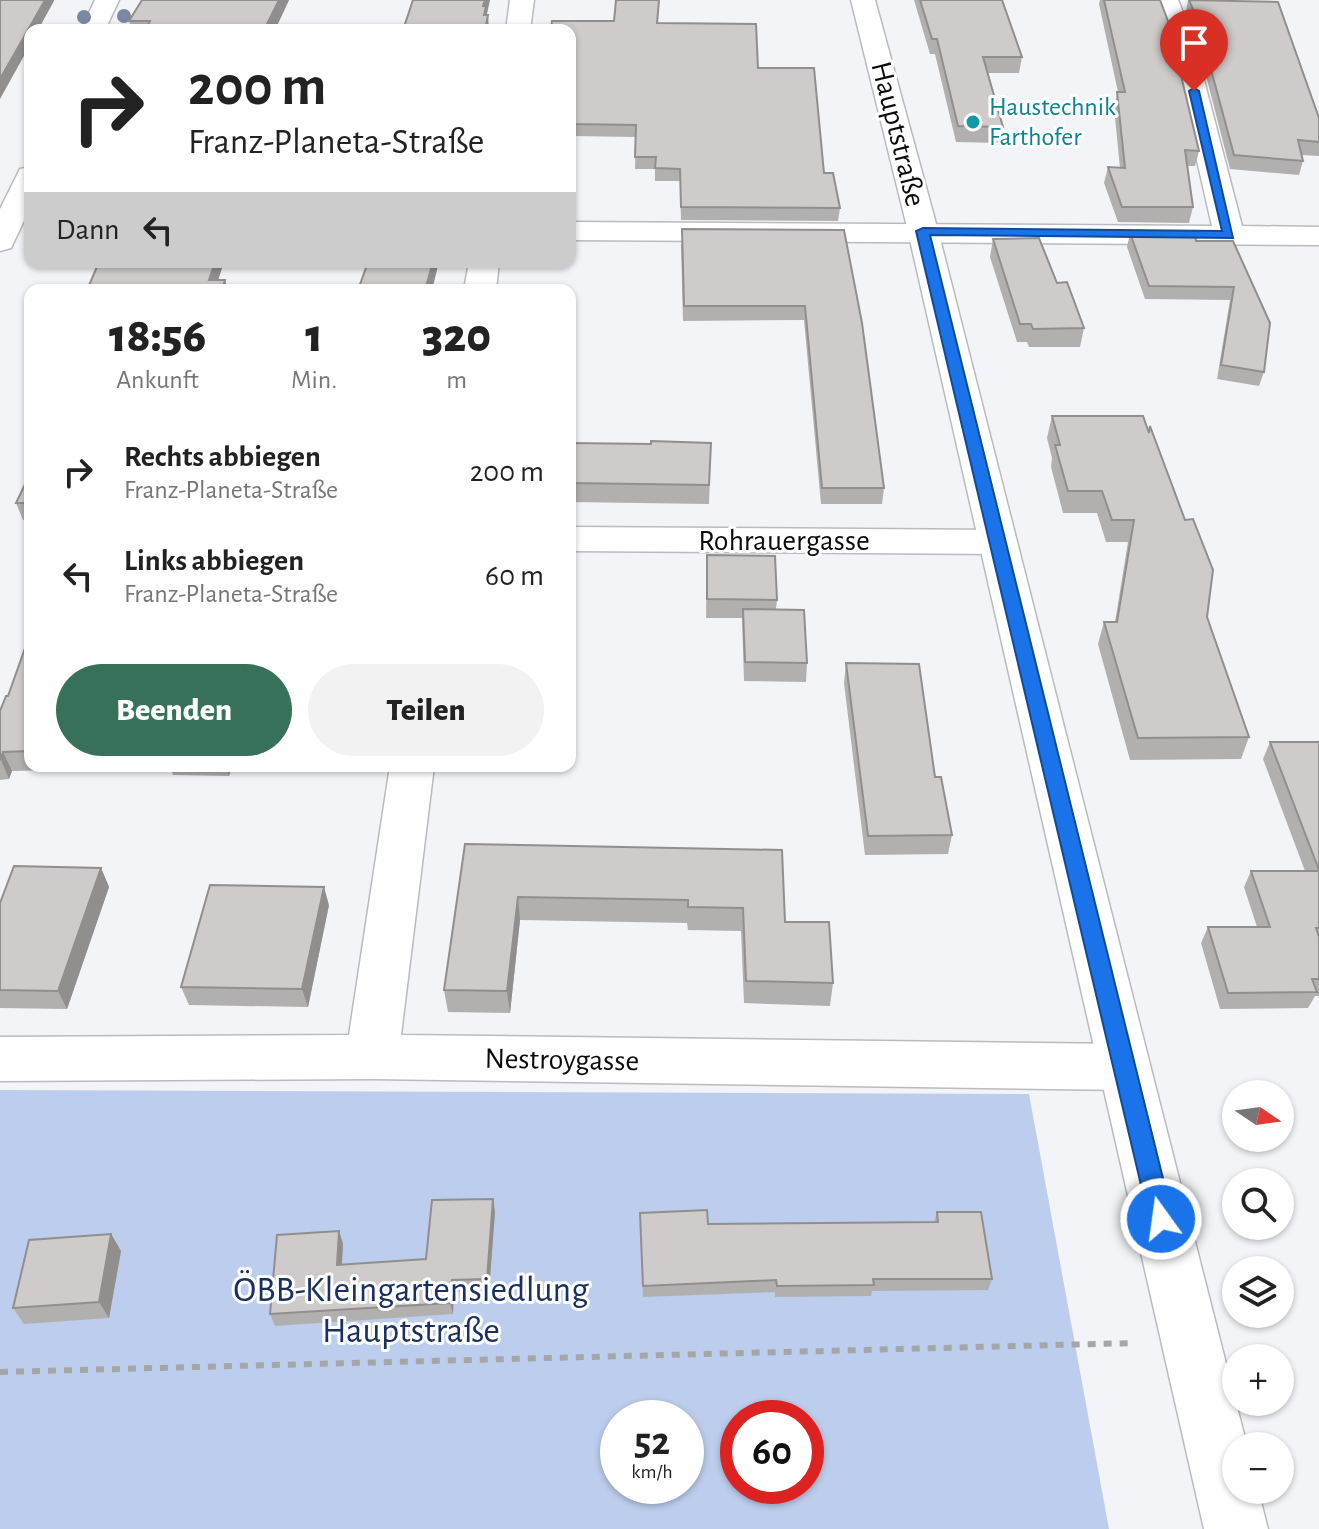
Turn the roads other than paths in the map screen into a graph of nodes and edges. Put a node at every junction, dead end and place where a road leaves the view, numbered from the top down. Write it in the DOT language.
graph roads {
  1 [pos="107,0"];
  2 [pos="522,0"];
  3 [pos="863,0"];
  4 [pos="1166,0"];
  5 [pos="96,24"];
  6 [pos="519,24"];
  7 [pos="24,192"];
  8 [pos="576,231"];
  9 [pos="923,231"];
  10 [pos="9,234"];
  11 [pos="1229,235"];
  12 [pos="1319,236"];
  13 [pos="576,539"];
  14 [pos="997,542"];
  15 [pos="411,772"];
  16 [pos="372,1057"];
  17 [pos="0,1059"];
  18 [pos="1124,1067"];
  19 [pos="1236,1529"];
  1 -- 5 [label="street"];
  2 -- 6 [label="street"];
  3 -- 9 [label="street, Hauptstraße"];
  4 -- 11 [label="street"];
  7 -- 10 [label="street"];
  8 -- 9 [label="street"];
  9 -- 11 [label="street"];
  9 -- 14 [label="street, Hauptstraße"];
  11 -- 12 [label="street"];
  13 -- 14 [label="street, Rohrauergasse"];
  14 -- 18 [label="street, Hauptstraße"];
  15 -- 16 [label="street"];
  16 -- 17 [label="street, Nestroygasse"];
  16 -- 18 [label="street, Nestroygasse"];
  18 -- 19 [label="street, Hauptstraße"];
}
